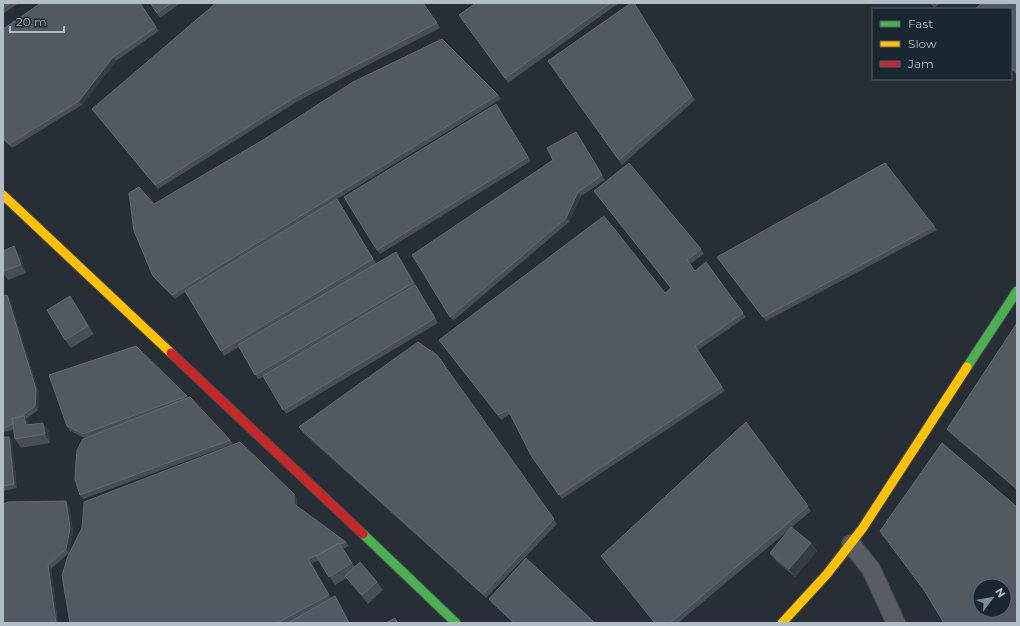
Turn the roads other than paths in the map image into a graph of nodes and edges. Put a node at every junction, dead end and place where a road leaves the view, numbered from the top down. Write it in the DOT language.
graph roads {
  1 [pos="3,195"];
  2 [pos="1017,291"];
  3 [pos="851,544"];
  4 [pos="456,623"];
  5 [pos="782,623"];
  6 [pos="896,623"];
  1 -- 4 [label="street"];
  2 -- 3 [label="street"];
  3 -- 5 [label="street"];
  3 -- 6 [label="street"];
}
